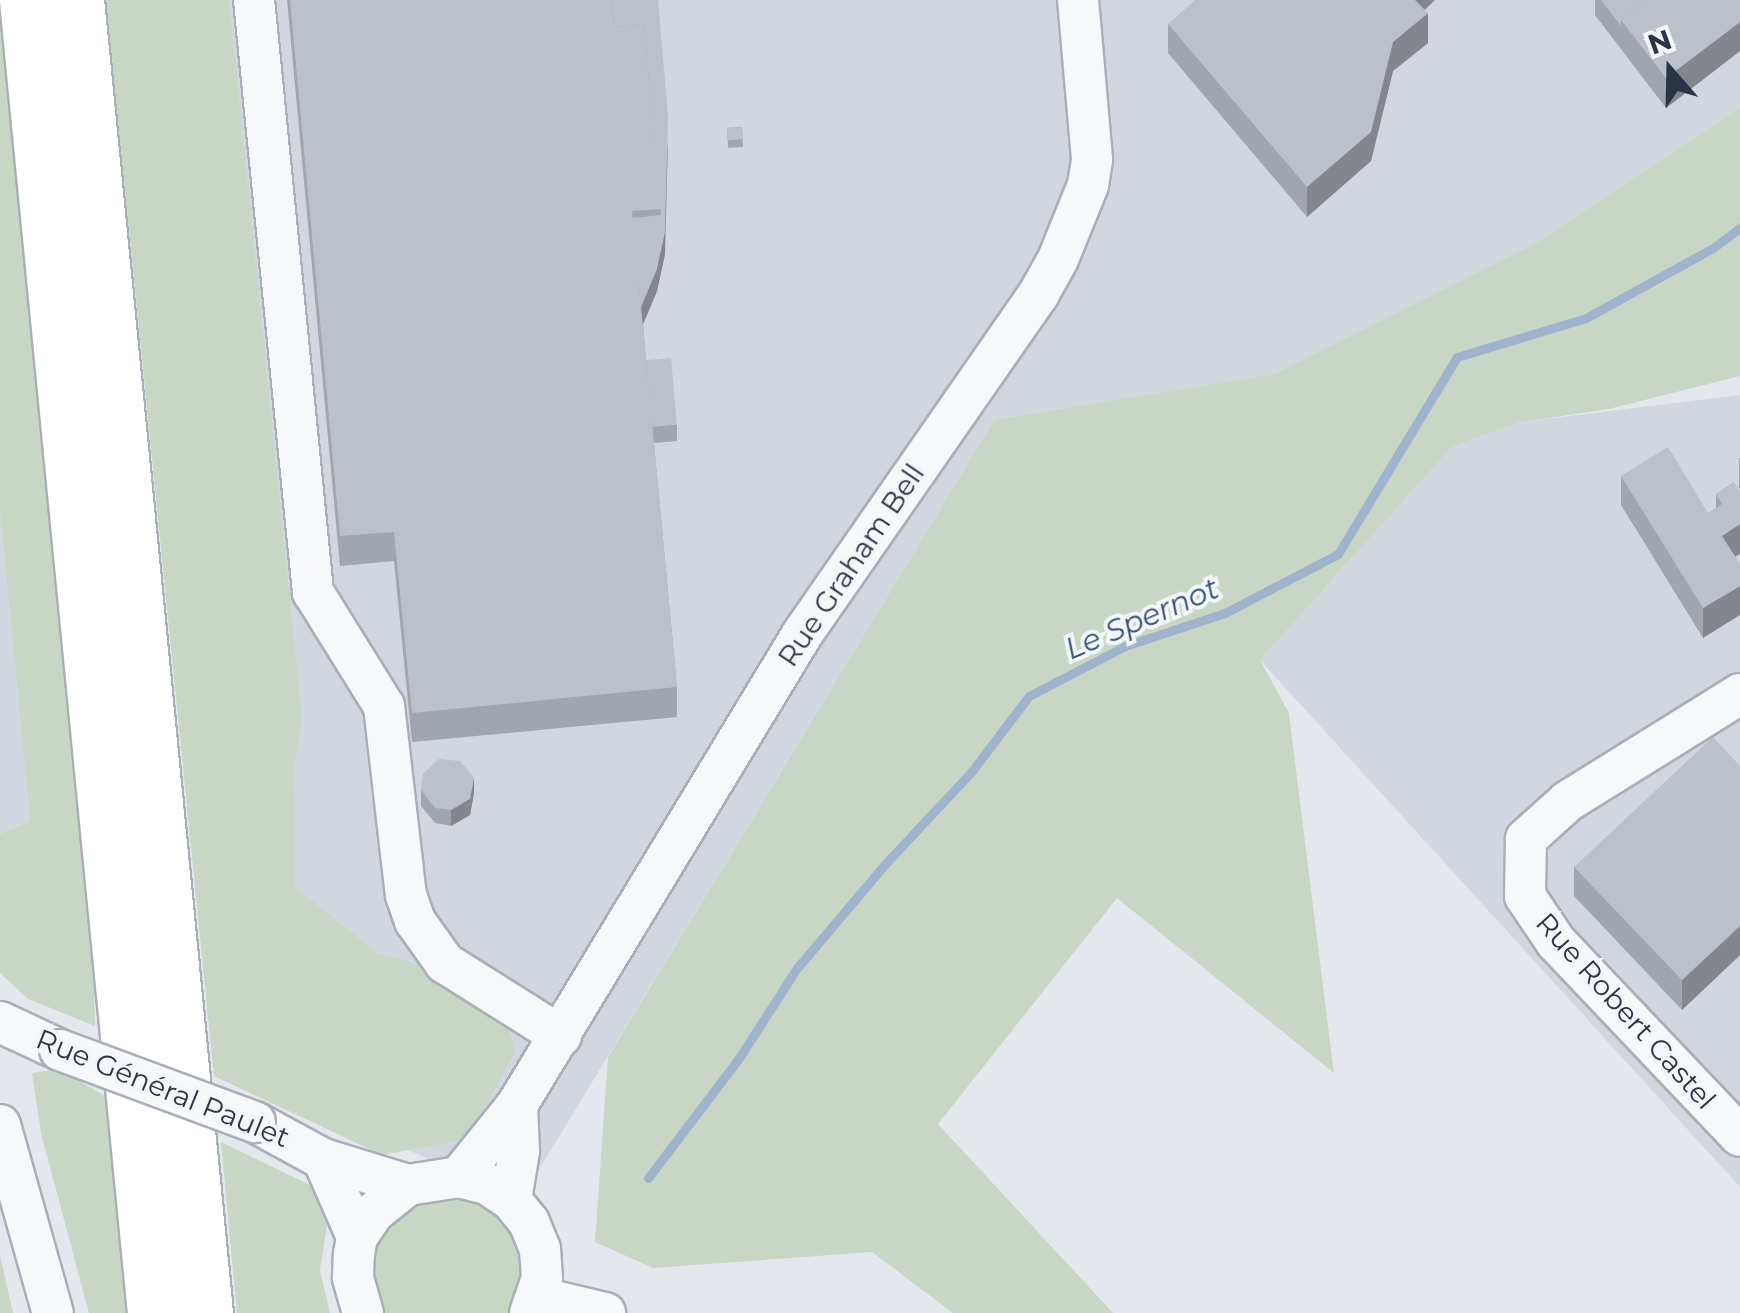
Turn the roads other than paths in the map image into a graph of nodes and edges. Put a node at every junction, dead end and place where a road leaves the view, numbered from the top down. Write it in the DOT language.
graph roads {
  1 [pos="27,0"];
  2 [pos="76,0"];
  3 [pos="254,0"];
  4 [pos="1078,0"];
  5 [pos="1740,694"];
  6 [pos="0,1022"];
  7 [pos="561,1036"];
  8 [pos="517,1106"];
  9 [pos="0,1125"];
  10 [pos="1740,1136"];
  11 [pos="323,1159"];
  12 [pos="459,1177"];
  13 [pos="408,1185"];
  14 [pos="511,1200"];
  15 [pos="356,1237"];
  16 [pos="534,1305"];
  17 [pos="53,1313"];
  18 [pos="156,1313"];
  19 [pos="205,1313"];
  20 [pos="363,1313"];
  21 [pos="604,1313"];
  1 -- 18 [label="highway"];
  2 -- 19 [label="highway"];
  3 -- 7 [label="street"];
  4 -- 7 [label="street, Rue Graham Bell"];
  5 -- 10 [label="street, Rue Robert Castel"];
  6 -- 11 [label="street, Rue Général Paulet, bridge"];
  7 -- 8 [label="street, Rue Graham Bell"];
  8 -- 12 [label="street, Rue Graham Bell"];
  8 -- 14 [label="street"];
  9 -- 17 [label="street"];
  11 -- 13 [label="street, Rue Général Paulet"];
  11 -- 15 [label="street, Rue Général Paulet"];
  12 -- 13 [label="street"];
  12 -- 14 [label="street"];
  13 -- 15 [label="street"];
  14 -- 16 [label="street"];
  15 -- 20 [label="street"];
  16 -- 21 [label="street"];
}
